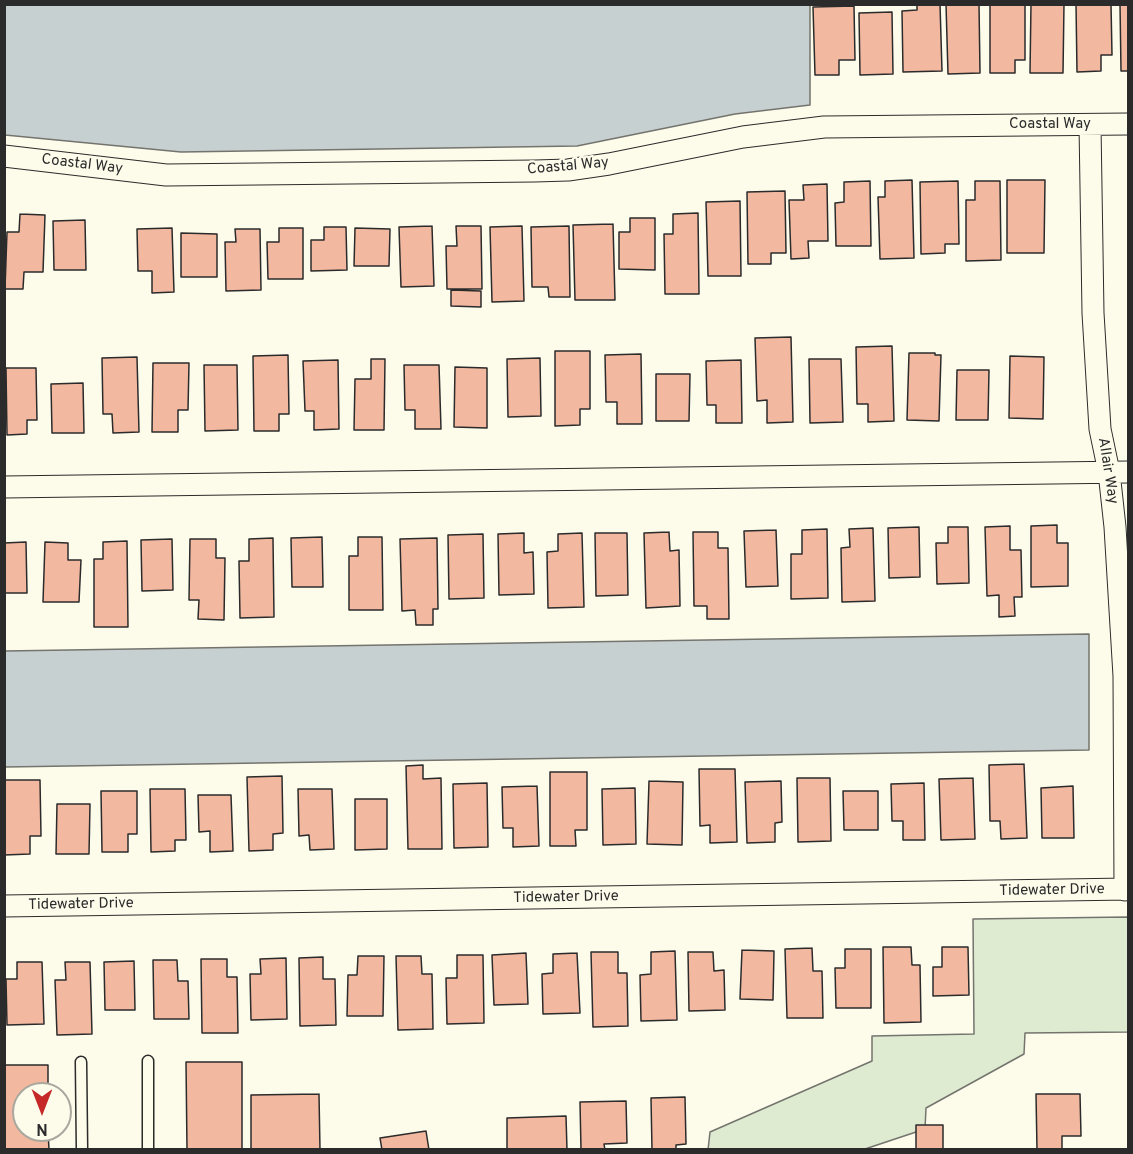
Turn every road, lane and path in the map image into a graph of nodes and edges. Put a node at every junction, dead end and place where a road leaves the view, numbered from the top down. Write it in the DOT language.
graph roads {
  1 [pos="1128,124"];
  2 [pos="1090,125"];
  3 [pos="4,156"];
  4 [pos="1119,472"];
  5 [pos="4,487"];
  6 [pos="1126,890"];
  7 [pos="4,906"];
  8 [pos="148,1061"];
  9 [pos="81,1062"];
  10 [pos="82,1149"];
  11 [pos="148,1149"];
  1 -- 2 [label="street, Coastal Way"];
  2 -- 3 [label="street, Coastal Way"];
  2 -- 4 [label="street, Allair Way"];
  4 -- 5 [label="street"];
  4 -- 6 [label="street, Allair Way"];
  6 -- 7 [label="street, Tidewater Drive"];
  8 -- 11 [label="lane"];
  9 -- 10 [label="lane"];
}
